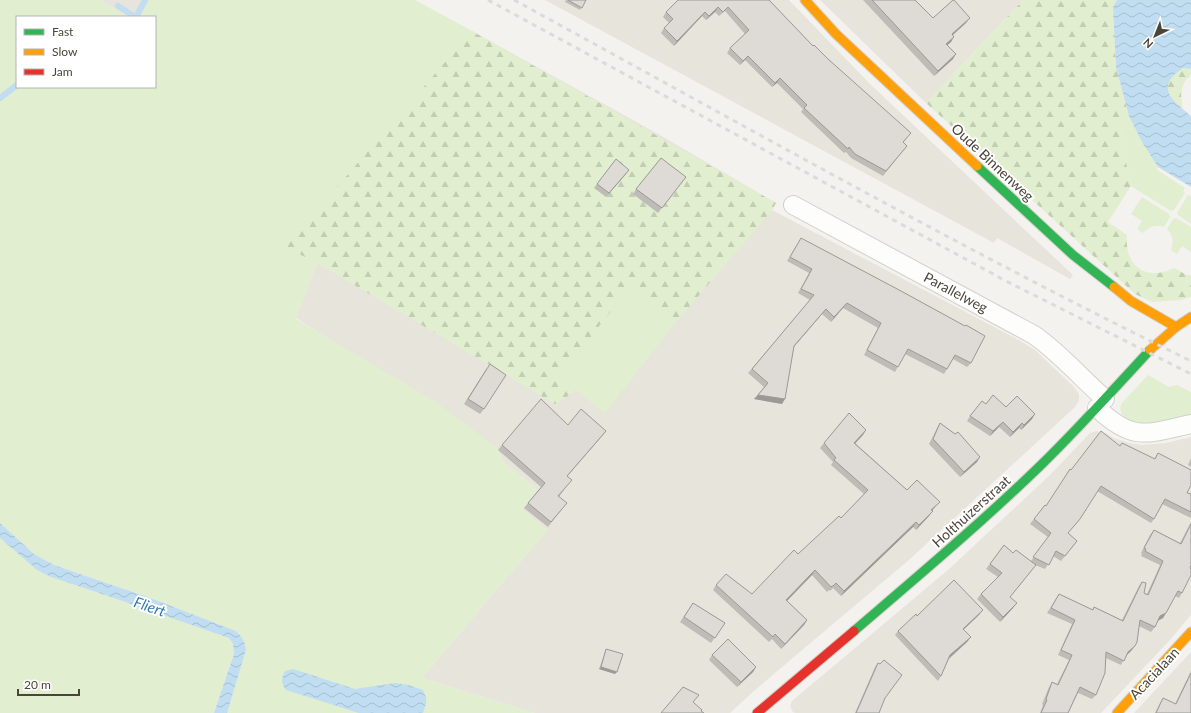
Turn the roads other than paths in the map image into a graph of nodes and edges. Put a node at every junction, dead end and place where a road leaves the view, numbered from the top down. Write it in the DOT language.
graph roads {
  1 [pos="805,0"];
  2 [pos="793,205"];
  3 [pos="1191,317"];
  4 [pos="1176,326"];
  5 [pos="1101,403"];
  6 [pos="1191,424"];
  7 [pos="1191,632"];
  8 [pos="768,709"];
  9 [pos="1117,713"];
  1 -- 4 [label="street, Oude Binnenweg"];
  2 -- 5 [label="street, Parallelweg"];
  3 -- 4 [label="street, Holthuizerstraat"];
  4 -- 5 [label="street, Holthuizerstraat"];
  5 -- 6 [label="street, Parallelweg"];
  5 -- 8 [label="street, Holthuizerstraat"];
  7 -- 9 [label="street, Acacialaan"];
}
